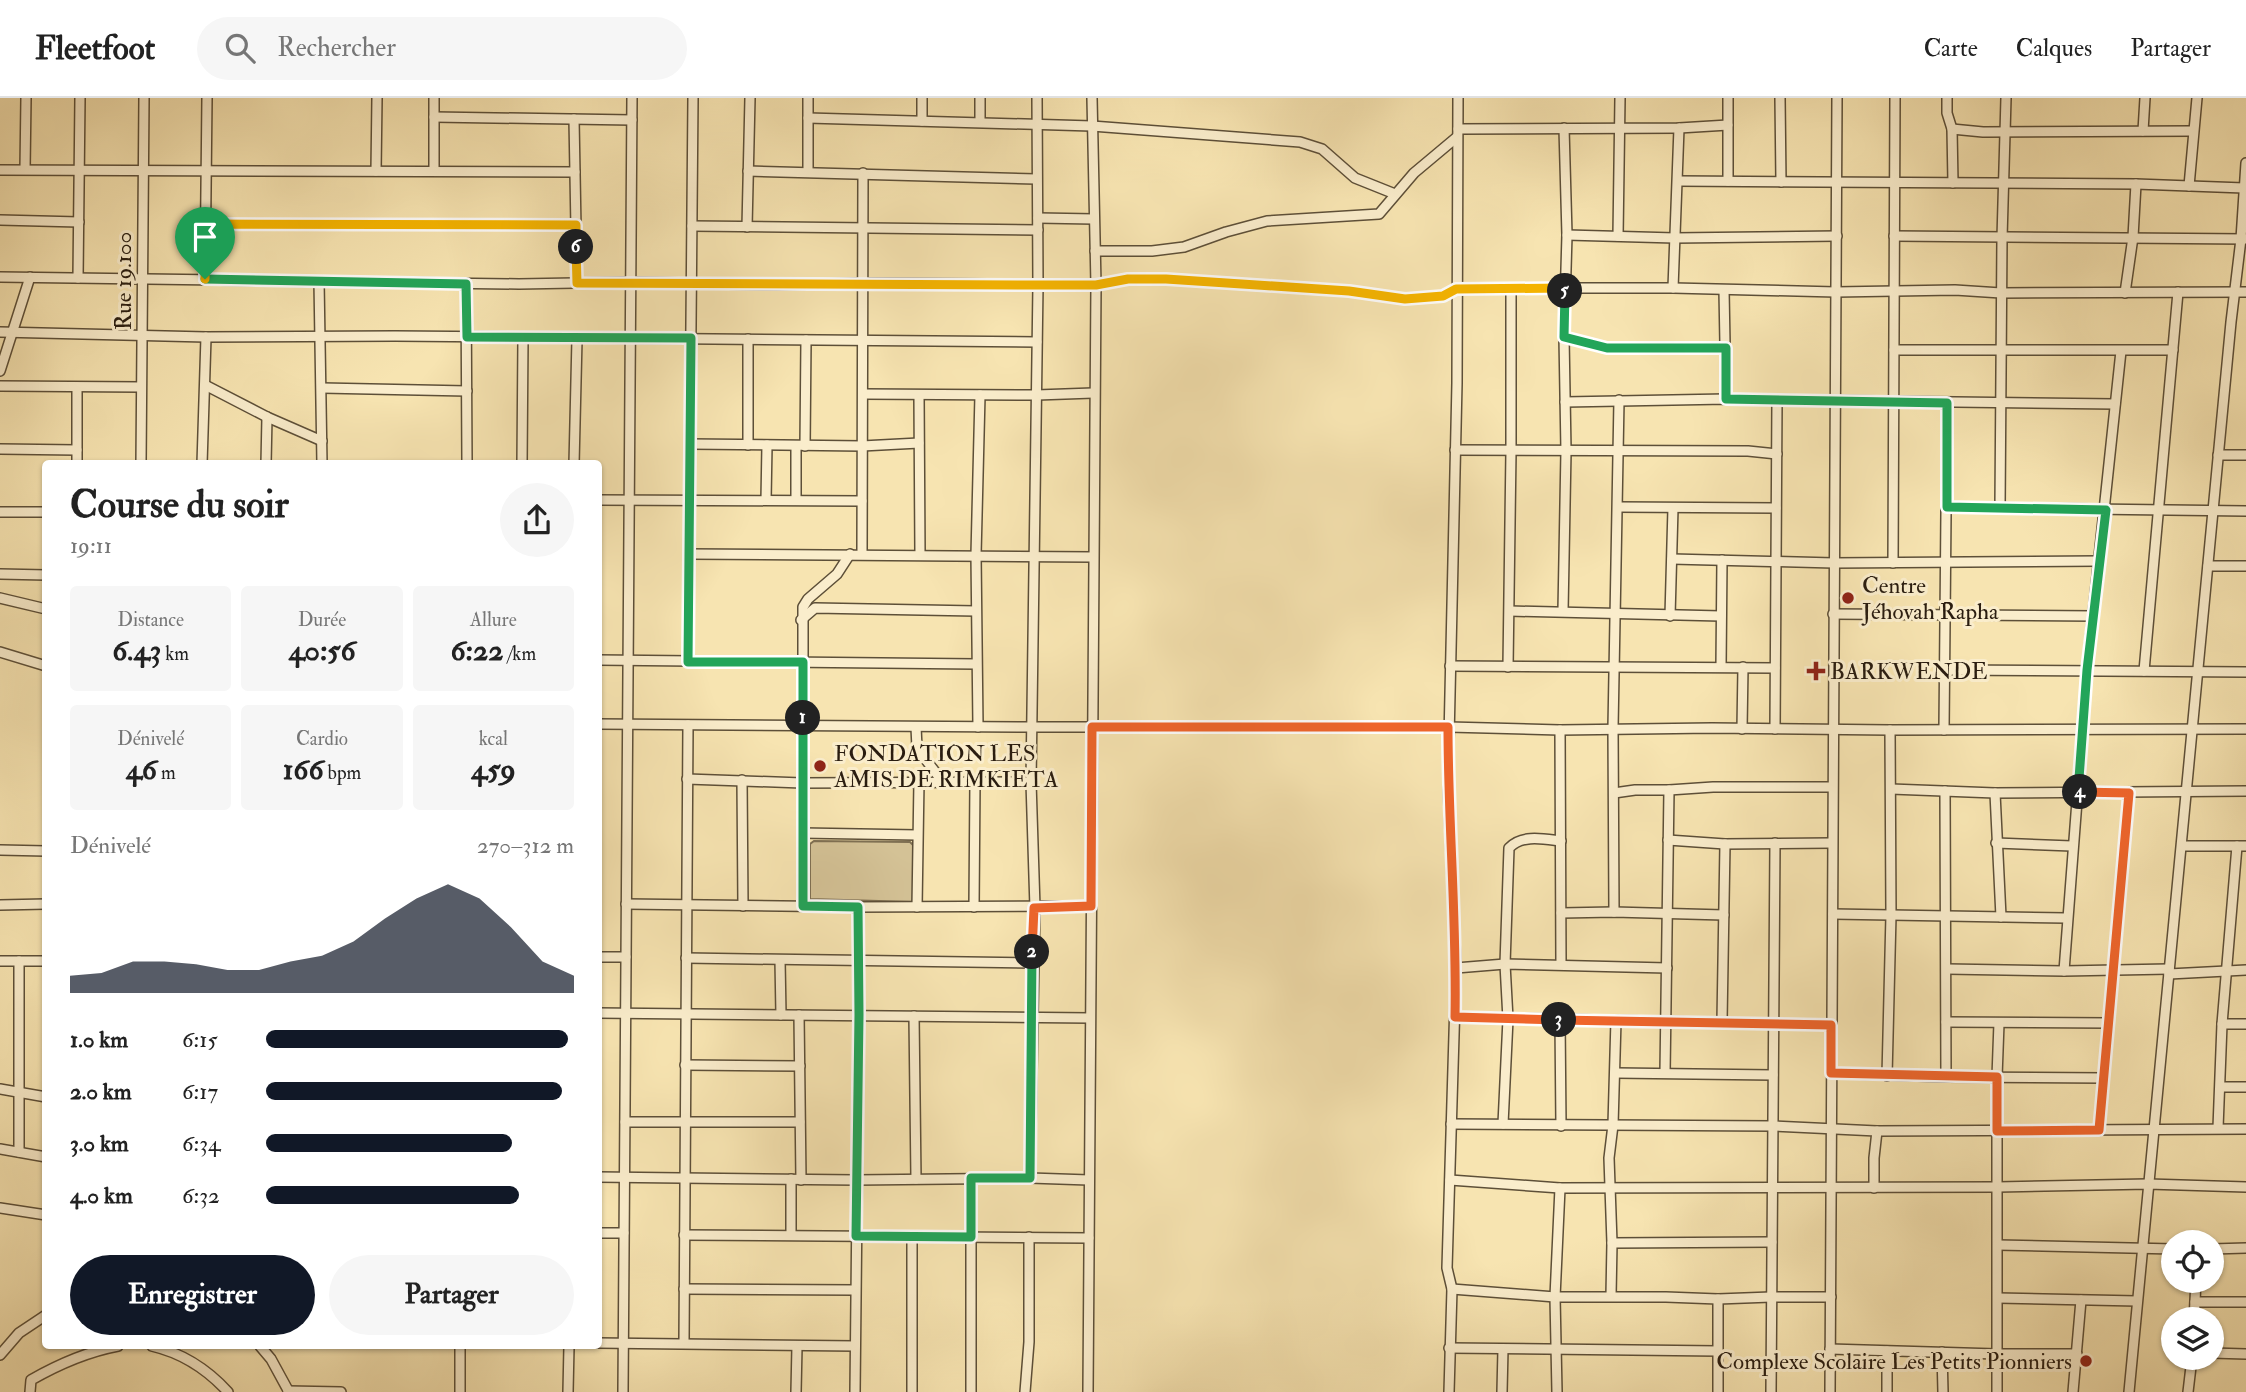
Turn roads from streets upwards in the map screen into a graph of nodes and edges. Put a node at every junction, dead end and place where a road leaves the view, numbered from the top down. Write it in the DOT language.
graph roads {
  1 [pos="26,98"];
  2 [pos="80,98"];
  3 [pos="144,98"];
  4 [pos="207,98"];
  5 [pos="377,98"];
  6 [pos="433,98"];
  7 [pos="632,98"];
  8 [pos="693,98"];
  9 [pos="750,98"];
  10 [pos="808,98"];
  11 [pos="922,98"];
  12 [pos="980,98"];
  13 [pos="1037,98"];
  14 [pos="1092,98"];
  15 [pos="1458,98"];
  16 [pos="1620,98"];
  17 [pos="1728,98"];
  18 [pos="1780,98"];
  19 [pos="1837,98"];
  20 [pos="1895,98"];
  21 [pos="1947,98"];
  22 [pos="2006,98"];
  23 [pos="2145,98"];
  24 [pos="2197,98"];
  25 [pos="434,117"];
  26 [pos="808,118"];
  27 [pos="574,119"];
  28 [pos="632,120"];
  29 [pos="922,121"];
  30 [pos="980,122"];
  31 [pos="1036,125"];
  32 [pos="1728,125"];
  33 [pos="1092,127"];
  34 [pos="1564,128"];
  35 [pos="1679,128"];
  36 [pos="1619,129"];
  37 [pos="1952,129"];
  38 [pos="2006,131"];
  39 [pos="2143,131"];
  40 [pos="2193,131"];
  41 [pos="1457,133"];
  42 [pos="2246,163"];
  43 [pos="25,169"];
  44 [pos="0,170"];
  45 [pos="79,170"];
  46 [pos="144,171"];
  47 [pos="376,171"];
  48 [pos="434,171"];
  49 [pos="748,171"];
  50 [pos="206,172"];
  51 [pos="808,172"];
  52 [pos="575,173"];
  53 [pos="863,173"];
  54 [pos="1036,179"];
  55 [pos="1678,181"];
  56 [pos="1728,181"];
  57 [pos="1781,182"];
  58 [pos="1836,182"];
  59 [pos="1894,183"];
  60 [pos="1953,183"];
  61 [pos="2003,184"];
  62 [pos="2136,184"];
  63 [pos="2189,186"];
  64 [pos="2244,188"];
  65 [pos="1395,194"];
  66 [pos="1038,218"];
  67 [pos="1094,219"];
  68 [pos="0,220"];
  69 [pos="79,222"];
  70 [pos="206,224"];
  71 [pos="576,225"];
  72 [pos="692,226"];
  73 [pos="747,227"];
  74 [pos="863,228"];
  75 [pos="1038,230"];
  76 [pos="1567,235"];
  77 [pos="1618,236"];
  78 [pos="1837,236"];
  79 [pos="1894,236"];
  80 [pos="2133,237"];
  81 [pos="1675,238"];
  82 [pos="2002,238"];
  83 [pos="2244,239"];
  84 [pos="1095,251"];
  85 [pos="0,277"];
  86 [pos="30,277"];
  87 [pos="78,278"];
  88 [pos="142,278"];
  89 [pos="205,279"];
  90 [pos="319,281"];
  91 [pos="629,282"];
  92 [pos="577,283"];
  93 [pos="864,283"];
  94 [pos="466,284"];
  95 [pos="691,284"];
  96 [pos="1038,285"];
  97 [pos="1096,285"];
  98 [pos="1511,288"];
  99 [pos="1565,288"];
  100 [pos="1673,288"];
  101 [pos="1456,289"];
  102 [pos="1724,290"];
  103 [pos="1836,292"];
  104 [pos="1893,292"];
  105 [pos="2178,292"];
  106 [pos="2235,292"];
  107 [pos="2246,292"];
  108 [pos="2001,293"];
  109 [pos="2125,293"];
  110 [pos="0,332"];
  111 [pos="13,332"];
  112 [pos="142,335"];
  113 [pos="206,337"];
  114 [pos="320,337"];
  115 [pos="467,337"];
  116 [pos="1564,337"];
  117 [pos="523,338"];
  118 [pos="630,338"];
  119 [pos="691,338"];
  120 [pos="577,339"];
  121 [pos="748,339"];
  122 [pos="806,340"];
  123 [pos="863,340"];
  124 [pos="1037,342"];
  125 [pos="1726,348"];
  126 [pos="2001,348"];
  127 [pos="1894,350"];
  128 [pos="2173,350"];
  129 [pos="2121,351"];
  130 [pos="0,371"];
  131 [pos="205,385"];
  132 [pos="0,386"];
  133 [pos="77,387"];
  134 [pos="141,387"];
  135 [pos="322,388"];
  136 [pos="467,391"];
  137 [pos="1093,393"];
  138 [pos="863,394"];
  139 [pos="919,395"];
  140 [pos="980,395"];
  141 [pos="1037,395"];
  142 [pos="1726,399"];
  143 [pos="1619,400"];
  144 [pos="1777,400"];
  145 [pos="1565,401"];
  146 [pos="1836,401"];
  147 [pos="2002,401"];
  148 [pos="1892,402"];
  149 [pos="1947,403"];
  150 [pos="2115,404"];
  151 [pos="267,417"];
  152 [pos="322,441"];
  153 [pos="919,443"];
  154 [pos="690,444"];
  155 [pos="748,445"];
  156 [pos="767,445"];
  157 [pos="801,446"];
  158 [pos="862,446"];
  159 [pos="0,449"];
  160 [pos="77,450"];
  161 [pos="1455,450"];
  162 [pos="1511,451"];
  163 [pos="1566,451"];
  164 [pos="1618,452"];
  165 [pos="1777,454"];
  166 [pos="2218,455"];
  167 [pos="2246,455"];
  168 [pos="77,460"];
  169 [pos="141,460"];
  170 [pos="202,460"];
  171 [pos="266,460"];
  172 [pos="322,460"];
  173 [pos="467,460"];
  174 [pos="522,460"];
  175 [pos="575,460"];
  176 [pos="602,500"];
  177 [pos="630,500"];
  178 [pos="690,500"];
  179 [pos="766,500"];
  180 [pos="796,500"];
  181 [pos="862,501"];
  182 [pos="1618,507"];
  183 [pos="1947,507"];
  184 [pos="1673,508"];
  185 [pos="1776,508"];
  186 [pos="2000,508"];
  187 [pos="2106,510"];
  188 [pos="2157,510"];
  189 [pos="2213,511"];
  190 [pos="2246,511"];
  191 [pos="0,512"];
  192 [pos="42,512"];
  193 [pos="689,554"];
  194 [pos="850,554"];
  195 [pos="862,554"];
  196 [pos="920,555"];
  197 [pos="976,555"];
  198 [pos="1034,557"];
  199 [pos="1093,557"];
  200 [pos="1672,559"];
  201 [pos="1722,560"];
  202 [pos="1776,561"];
  203 [pos="2099,561"];
  204 [pos="1945,562"];
  205 [pos="1834,563"];
  206 [pos="1893,563"];
  207 [pos="2208,566"];
  208 [pos="2246,566"];
  209 [pos="0,573"];
  210 [pos="42,575"];
  211 [pos="0,598"];
  212 [pos="42,608"];
  213 [pos="976,611"];
  214 [pos="1510,611"];
  215 [pos="1563,611"];
  216 [pos="1615,614"];
  217 [pos="1833,614"];
  218 [pos="1670,615"];
  219 [pos="1945,615"];
  220 [pos="2094,615"];
  221 [pos="1721,616"];
  222 [pos="801,620"];
  223 [pos="0,652"];
  224 [pos="602,660"];
  225 [pos="629,661"];
  226 [pos="688,662"];
  227 [pos="803,662"];
  228 [pos="976,664"];
  229 [pos="42,665"];
  230 [pos="1450,666"];
  231 [pos="1508,667"];
  232 [pos="1721,667"];
  233 [pos="1743,667"];
  234 [pos="1775,667"];
  235 [pos="1615,668"];
  236 [pos="1945,670"];
  237 [pos="2087,670"];
  238 [pos="2144,671"];
  239 [pos="2197,671"];
  240 [pos="2246,672"];
  241 [pos="602,724"];
  242 [pos="628,725"];
  243 [pos="688,725"];
  244 [pos="803,725"];
  245 [pos="916,727"];
  246 [pos="978,727"];
  247 [pos="1032,727"];
  248 [pos="1092,727"];
  249 [pos="1448,727"];
  250 [pos="1614,728"];
  251 [pos="1742,729"];
  252 [pos="1775,729"];
  253 [pos="1834,729"];
  254 [pos="2082,729"];
  255 [pos="2192,729"];
  256 [pos="1560,730"];
  257 [pos="1890,730"];
  258 [pos="1944,730"];
  259 [pos="2246,730"];
  260 [pos="687,779"];
  261 [pos="742,780"];
  262 [pos="919,781"];
  263 [pos="942,781"];
  264 [pos="975,781"];
  265 [pos="1031,782"];
  266 [pos="802,783"];
  267 [pos="1832,787"];
  268 [pos="1891,789"];
  269 [pos="1669,790"];
  270 [pos="1945,791"];
  271 [pos="2186,791"];
  272 [pos="2246,791"];
  273 [pos="2078,792"];
  274 [pos="1614,793"];
  275 [pos="1995,793"];
  276 [pos="2129,793"];
  277 [pos="802,833"];
  278 [pos="917,835"];
  279 [pos="1668,840"];
  280 [pos="1561,841"];
  281 [pos="1832,842"];
  282 [pos="1775,843"];
  283 [pos="1996,843"];
  284 [pos="1725,844"];
  285 [pos="2073,846"];
  286 [pos="2182,846"];
  287 [pos="2241,846"];
  288 [pos="0,850"];
  289 [pos="42,851"];
  290 [pos="42,904"];
  291 [pos="626,904"];
  292 [pos="0,905"];
  293 [pos="686,905"];
  294 [pos="743,906"];
  295 [pos="803,906"];
  296 [pos="1091,906"];
  297 [pos="858,907"];
  298 [pos="917,907"];
  299 [pos="974,907"];
  300 [pos="1034,908"];
  301 [pos="1614,912"];
  302 [pos="1561,913"];
  303 [pos="1667,914"];
  304 [pos="1833,914"];
  305 [pos="1724,915"];
  306 [pos="1891,915"];
  307 [pos="1947,916"];
  308 [pos="2001,917"];
  309 [pos="2066,918"];
  310 [pos="602,957"];
  311 [pos="626,957"];
  312 [pos="686,958"];
  313 [pos="780,960"];
  314 [pos="0,961"];
  315 [pos="19,961"];
  316 [pos="42,961"];
  317 [pos="858,961"];
  318 [pos="1032,963"];
  319 [pos="1505,964"];
  320 [pos="1561,964"];
  321 [pos="1456,968"];
  322 [pos="1667,968"];
  323 [pos="1947,969"];
  324 [pos="2114,970"];
  325 [pos="2228,970"];
  326 [pos="2246,970"];
  327 [pos="2064,971"];
  328 [pos="2169,972"];
  329 [pos="602,1013"];
  330 [pos="626,1013"];
  331 [pos="686,1014"];
  332 [pos="781,1015"];
  333 [pos="799,1015"];
  334 [pos="859,1015"];
  335 [pos="914,1016"];
  336 [pos="1031,1017"];
  337 [pos="1090,1017"];
  338 [pos="1455,1017"];
  339 [pos="1508,1019"];
  340 [pos="1560,1020"];
  341 [pos="1616,1020"];
  342 [pos="1666,1021"];
  343 [pos="1722,1021"];
  344 [pos="1946,1022"];
  345 [pos="1773,1023"];
  346 [pos="1999,1023"];
  347 [pos="2109,1023"];
  348 [pos="2222,1024"];
  349 [pos="2246,1024"];
  350 [pos="1831,1025"];
  351 [pos="685,1065"];
  352 [pos="800,1066"];
  353 [pos="1616,1073"];
  354 [pos="1665,1073"];
  355 [pos="1831,1073"];
  356 [pos="1773,1075"];
  357 [pos="1886,1076"];
  358 [pos="1945,1077"];
  359 [pos="1997,1077"];
  360 [pos="2104,1078"];
  361 [pos="2221,1087"];
  362 [pos="2246,1087"];
  363 [pos="0,1089"];
  364 [pos="20,1093"];
  365 [pos="42,1096"];
  366 [pos="625,1122"];
  367 [pos="685,1122"];
  368 [pos="800,1122"];
  369 [pos="1451,1124"];
  370 [pos="1503,1124"];
  371 [pos="1613,1125"];
  372 [pos="1561,1126"];
  373 [pos="1773,1126"];
  374 [pos="1831,1128"];
  375 [pos="2218,1128"];
  376 [pos="2246,1129"];
  377 [pos="2099,1130"];
  378 [pos="1877,1131"];
  379 [pos="1997,1131"];
  380 [pos="2153,1131"];
  381 [pos="0,1149"];
  382 [pos="19,1152"];
  383 [pos="42,1156"];
  384 [pos="602,1177"];
  385 [pos="625,1177"];
  386 [pos="685,1178"];
  387 [pos="916,1178"];
  388 [pos="971,1178"];
  389 [pos="1030,1178"];
  390 [pos="796,1180"];
  391 [pos="856,1180"];
  392 [pos="1089,1180"];
  393 [pos="1450,1180"];
  394 [pos="2148,1184"];
  395 [pos="1773,1186"];
  396 [pos="1611,1187"];
  397 [pos="1998,1187"];
  398 [pos="2246,1187"];
  399 [pos="1560,1188"];
  400 [pos="1832,1188"];
  401 [pos="1874,1188"];
  402 [pos="0,1208"];
  403 [pos="42,1213"];
  404 [pos="602,1233"];
  405 [pos="624,1233"];
  406 [pos="684,1235"];
  407 [pos="791,1235"];
  408 [pos="856,1236"];
  409 [pos="971,1237"];
  410 [pos="1029,1237"];
  411 [pos="912,1238"];
  412 [pos="1089,1238"];
  413 [pos="1772,1242"];
  414 [pos="1612,1243"];
  415 [pos="1998,1245"];
  416 [pos="2143,1247"];
  417 [pos="2161,1248"];
  418 [pos="2246,1248"];
  419 [pos="2224,1249"];
  420 [pos="684,1289"];
  421 [pos="1452,1289"];
  422 [pos="855,1290"];
  423 [pos="2195,1293"];
  424 [pos="1611,1296"];
  425 [pos="1555,1297"];
  426 [pos="1771,1297"];
  427 [pos="1831,1297"];
  428 [pos="1998,1298"];
  429 [pos="1718,1300"];
  430 [pos="2081,1300"];
  431 [pos="2137,1301"];
  432 [pos="2195,1302"];
  433 [pos="2246,1302"];
  434 [pos="2195,1307"];
  435 [pos="42,1318"];
  436 [pos="602,1343"];
  437 [pos="624,1343"];
  438 [pos="684,1343"];
  439 [pos="796,1346"];
  440 [pos="855,1346"];
  441 [pos="1449,1348"];
  442 [pos="103,1349"];
  443 [pos="161,1349"];
  444 [pos="262,1349"];
  445 [pos="460,1349"];
  446 [pos="569,1349"];
  447 [pos="1503,1349"];
  448 [pos="1830,1349"];
  449 [pos="1557,1350"];
  450 [pos="1718,1351"];
  451 [pos="1887,1352"];
  452 [pos="1942,1352"];
  453 [pos="2224,1353"];
  454 [pos="1997,1354"];
  455 [pos="2077,1354"];
  456 [pos="2246,1354"];
  457 [pos="0,1355"];
  458 [pos="2191,1370"];
  459 [pos="289,1391"];
  460 [pos="30,1392"];
  461 [pos="228,1392"];
  462 [pos="341,1392"];
  463 [pos="460,1392"];
  464 [pos="568,1392"];
  465 [pos="623,1392"];
  466 [pos="796,1392"];
  467 [pos="855,1392"];
  468 [pos="912,1392"];
  469 [pos="971,1392"];
  470 [pos="1025,1392"];
  471 [pos="1088,1392"];
  472 [pos="1449,1392"];
  473 [pos="1502,1392"];
  474 [pos="1557,1392"];
  475 [pos="1718,1392"];
  476 [pos="1771,1392"];
  477 [pos="1830,1392"];
  478 [pos="1887,1392"];
  479 [pos="1943,1392"];
  480 [pos="1997,1392"];
  481 [pos="2073,1392"];
  482 [pos="2129,1392"];
  483 [pos="2188,1392"];
  1 -- 43 [label="street"];
  2 -- 45 [label="street"];
  3 -- 46 [label="street, Rue 19.100"];
  4 -- 50 [label="street"];
  5 -- 47 [label="street"];
  6 -- 25 [label="street"];
  7 -- 28 [label="street"];
  8 -- 72 [label="street"];
  9 -- 49 [label="street"];
  10 -- 26 [label="street"];
  11 -- 29 [label="street"];
  12 -- 30 [label="street"];
  13 -- 31 [label="street"];
  14 -- 33 [label="street"];
  15 -- 41 [label="street"];
  16 -- 36 [label="street"];
  17 -- 32 [label="street"];
  18 -- 57 [label="street"];
  19 -- 58 [label="street"];
  20 -- 59 [label="street"];
  21 -- 37 [label="street"];
  22 -- 38 [label="street"];
  23 -- 39 [label="street"];
  24 -- 40 [label="street"];
  25 -- 27 [label="street"];
  25 -- 48 [label="street"];
  26 -- 29 [label="street"];
  26 -- 51 [label="street"];
  27 -- 28 [label="street"];
  27 -- 52 [label="street"];
  28 -- 91 [label="street"];
  29 -- 30 [label="street"];
  30 -- 31 [label="street"];
  31 -- 33 [label="street"];
  31 -- 54 [label="street"];
  32 -- 35 [label="street"];
  32 -- 56 [label="street"];
  33 -- 65 [label="street"];
  33 -- 67 [label="street"];
  34 -- 36 [label="street"];
  34 -- 41 [label="street"];
  34 -- 76 [label="street"];
  35 -- 36 [label="street"];
  35 -- 55 [label="street"];
  36 -- 77 [label="street"];
  37 -- 38 [label="street"];
  37 -- 60 [label="street"];
  38 -- 39 [label="street"];
  38 -- 61 [label="street"];
  39 -- 40 [label="street"];
  40 -- 63 [label="street"];
  41 -- 65 [label="street"];
  41 -- 101 [label="street"];
  42 -- 64 [label="street"];
  43 -- 44 [label="street"];
  43 -- 45 [label="street"];
  45 -- 46 [label="street"];
  45 -- 69 [label="street"];
  46 -- 50 [label="street"];
  46 -- 88 [label="street, Rue 19.100"];
  47 -- 48 [label="street"];
  47 -- 50 [label="street"];
  48 -- 52 [label="street"];
  49 -- 51 [label="street"];
  49 -- 73 [label="street"];
  50 -- 70 [label="street"];
  51 -- 53 [label="street"];
  52 -- 71 [label="street"];
  53 -- 54 [label="street"];
  53 -- 74 [label="street"];
  54 -- 66 [label="street"];
  55 -- 56 [label="street"];
  55 -- 81 [label="street"];
  56 -- 57 [label="street"];
  57 -- 58 [label="street"];
  58 -- 59 [label="street"];
  58 -- 78 [label="street"];
  59 -- 60 [label="street"];
  59 -- 79 [label="street"];
  60 -- 61 [label="street"];
  61 -- 62 [label="street"];
  61 -- 82 [label="street"];
  62 -- 63 [label="street"];
  62 -- 80 [label="street"];
  63 -- 64 [label="street"];
  64 -- 83 [label="street"];
  65 -- 84 [label="street"];
  66 -- 67 [label="street"];
  66 -- 75 [label="street"];
  67 -- 84 [label="street"];
  68 -- 69 [label="street"];
  69 -- 87 [label="street"];
  70 -- 71 [label="street"];
  70 -- 89 [label="street"];
  71 -- 92 [label="street"];
  72 -- 73 [label="street"];
  72 -- 95 [label="street"];
  73 -- 74 [label="street"];
  74 -- 75 [label="street"];
  74 -- 93 [label="street"];
  75 -- 96 [label="street"];
  76 -- 77 [label="street"];
  76 -- 99 [label="street"];
  77 -- 81 [label="street"];
  78 -- 81 [label="street"];
  78 -- 103 [label="street"];
  79 -- 82 [label="street"];
  79 -- 104 [label="street"];
  80 -- 82 [label="street"];
  80 -- 83 [label="street"];
  80 -- 109 [label="street"];
  81 -- 100 [label="street"];
  82 -- 108 [label="street"];
  83 -- 106 [label="street"];
  84 -- 97 [label="street"];
  85 -- 86 [label="street"];
  86 -- 87 [label="street"];
  86 -- 111 [label="street"];
  87 -- 88 [label="street"];
  88 -- 89 [label="street"];
  88 -- 112 [label="street, Rue 19.100"];
  89 -- 90 [label="street"];
  90 -- 94 [label="street"];
  90 -- 114 [label="street"];
  91 -- 92 [label="street"];
  91 -- 95 [label="street"];
  91 -- 118 [label="street"];
  92 -- 94 [label="street"];
  93 -- 95 [label="street"];
  93 -- 96 [label="street"];
  93 -- 123 [label="street"];
  94 -- 115 [label="street"];
  95 -- 119 [label="street"];
  96 -- 97 [label="street"];
  96 -- 124 [label="street"];
  97 -- 101 [label="street"];
  97 -- 137 [label="street"];
  98 -- 99 [label="street"];
  98 -- 101 [label="street"];
  98 -- 162 [label="street"];
  99 -- 100 [label="street"];
  99 -- 116 [label="street"];
  100 -- 102 [label="street"];
  101 -- 161 [label="street"];
  102 -- 103 [label="street"];
  102 -- 125 [label="street"];
  103 -- 104 [label="street"];
  103 -- 146 [label="street"];
  104 -- 108 [label="street"];
  104 -- 127 [label="street"];
  105 -- 106 [label="street"];
  105 -- 109 [label="street"];
  105 -- 128 [label="street"];
  106 -- 107 [label="street"];
  106 -- 166 [label="street"];
  108 -- 109 [label="street"];
  108 -- 126 [label="street"];
  110 -- 111 [label="street"];
  111 -- 112 [label="street"];
  111 -- 130 [label="street"];
  112 -- 113 [label="street"];
  112 -- 134 [label="street, Rue 19.100"];
  113 -- 114 [label="street"];
  113 -- 131 [label="street"];
  114 -- 115 [label="street"];
  114 -- 135 [label="street"];
  115 -- 117 [label="street"];
  115 -- 136 [label="street"];
  116 -- 125 [label="street"];
  116 -- 145 [label="street"];
  117 -- 120 [label="street"];
  117 -- 174 [label="street"];
  118 -- 119 [label="street"];
  118 -- 120 [label="street"];
  118 -- 177 [label="street"];
  119 -- 121 [label="street"];
  119 -- 154 [label="street"];
  120 -- 175 [label="street"];
  121 -- 122 [label="street"];
  121 -- 155 [label="street"];
  122 -- 123 [label="street"];
  122 -- 157 [label="street"];
  123 -- 124 [label="street"];
  123 -- 138 [label="street"];
  124 -- 141 [label="street"];
  125 -- 142 [label="street"];
  126 -- 127 [label="street"];
  126 -- 129 [label="street"];
  126 -- 147 [label="street"];
  127 -- 148 [label="street"];
  128 -- 129 [label="street"];
  128 -- 188 [label="street"];
  129 -- 150 [label="street"];
  131 -- 151 [label="street"];
  131 -- 170 [label="street"];
  132 -- 133 [label="street"];
  133 -- 134 [label="street"];
  133 -- 160 [label="street"];
  134 -- 169 [label="street, Rue 19.100"];
  135 -- 136 [label="street"];
  135 -- 152 [label="street"];
  136 -- 173 [label="street"];
  137 -- 141 [label="street"];
  137 -- 199 [label="street"];
  138 -- 139 [label="street"];
  138 -- 158 [label="street"];
  139 -- 140 [label="street"];
  139 -- 153 [label="street"];
  140 -- 141 [label="street"];
  140 -- 197 [label="street"];
  141 -- 198 [label="street"];
  142 -- 143 [label="street"];
  142 -- 144 [label="street"];
  143 -- 145 [label="street"];
  143 -- 164 [label="street"];
  144 -- 146 [label="street"];
  144 -- 165 [label="street"];
  145 -- 163 [label="street"];
  146 -- 148 [label="street"];
  146 -- 205 [label="street"];
  147 -- 149 [label="street"];
  147 -- 150 [label="street"];
  147 -- 186 [label="street"];
  148 -- 149 [label="street"];
  148 -- 206 [label="street"];
  149 -- 183 [label="street"];
  150 -- 187 [label="street"];
  151 -- 152 [label="street"];
  151 -- 171 [label="street"];
  152 -- 172 [label="street"];
  153 -- 158 [label="street"];
  153 -- 196 [label="street"];
  154 -- 155 [label="street"];
  154 -- 178 [label="street"];
  155 -- 156 [label="street"];
  156 -- 157 [label="street"];
  156 -- 179 [label="street"];
  157 -- 158 [label="street"];
  157 -- 180 [label="street"];
  158 -- 181 [label="street"];
  159 -- 160 [label="street"];
  160 -- 168 [label="street"];
  161 -- 162 [label="street"];
  161 -- 230 [label="street"];
  162 -- 163 [label="street"];
  162 -- 214 [label="street"];
  163 -- 164 [label="street"];
  163 -- 215 [label="street"];
  164 -- 165 [label="street"];
  164 -- 182 [label="street"];
  165 -- 185 [label="street"];
  166 -- 167 [label="street"];
  166 -- 189 [label="street"];
  176 -- 177 [label="street"];
  177 -- 178 [label="street"];
  177 -- 225 [label="street"];
  178 -- 179 [label="street"];
  178 -- 193 [label="street"];
  179 -- 180 [label="street"];
  180 -- 181 [label="street"];
  181 -- 195 [label="street"];
  182 -- 184 [label="street"];
  182 -- 216 [label="street"];
  183 -- 186 [label="street"];
  183 -- 204 [label="street"];
  184 -- 185 [label="street"];
  184 -- 200 [label="street"];
  185 -- 202 [label="street"];
  186 -- 187 [label="street"];
  187 -- 188 [label="street"];
  187 -- 203 [label="street"];
  188 -- 189 [label="street"];
  188 -- 238 [label="street"];
  189 -- 190 [label="street"];
  189 -- 207 [label="street"];
  191 -- 192 [label="street"];
  193 -- 194 [label="street"];
  193 -- 226 [label="street"];
  194 -- 195 [label="street"];
  194 -- 222 [label="street"];
  195 -- 196 [label="street"];
  196 -- 197 [label="street"];
  197 -- 198 [label="street"];
  197 -- 213 [label="street"];
  198 -- 199 [label="street"];
  198 -- 247 [label="street"];
  199 -- 248 [label="street"];
  200 -- 201 [label="street"];
  200 -- 218 [label="street"];
  201 -- 202 [label="street"];
  201 -- 221 [label="street"];
  202 -- 205 [label="street"];
  202 -- 234 [label="street"];
  203 -- 204 [label="street"];
  203 -- 220 [label="street"];
  204 -- 206 [label="street"];
  204 -- 219 [label="street"];
  205 -- 206 [label="street"];
  205 -- 217 [label="street"];
  207 -- 208 [label="street"];
  207 -- 239 [label="street"];
  209 -- 210 [label="street"];
  211 -- 212 [label="street"];
  213 -- 222 [label="street"];
  213 -- 228 [label="street"];
  214 -- 215 [label="street"];
  214 -- 231 [label="street"];
  215 -- 216 [label="street"];
  216 -- 218 [label="street"];
  216 -- 235 [label="street"];
  217 -- 219 [label="street"];
  217 -- 253 [label="street"];
  218 -- 221 [label="street"];
  219 -- 220 [label="street"];
  219 -- 236 [label="street"];
  220 -- 237 [label="street"];
  221 -- 232 [label="street"];
  222 -- 227 [label="street"];
  223 -- 229 [label="street"];
  224 -- 225 [label="street"];
  225 -- 226 [label="street"];
  225 -- 242 [label="street"];
  226 -- 227 [label="street"];
  227 -- 228 [label="street"];
  227 -- 244 [label="street"];
  228 -- 246 [label="street"];
  230 -- 231 [label="street"];
  230 -- 249 [label="street"];
  231 -- 235 [label="street"];
  232 -- 233 [label="street"];
  232 -- 235 [label="street"];
  233 -- 234 [label="street"];
  233 -- 251 [label="street"];
  234 -- 252 [label="street"];
  235 -- 250 [label="street"];
  236 -- 237 [label="street"];
  236 -- 258 [label="street"];
  237 -- 238 [label="street"];
  237 -- 254 [label="street"];
  238 -- 239 [label="street"];
  239 -- 240 [label="street"];
  239 -- 255 [label="street"];
  241 -- 242 [label="street"];
  242 -- 243 [label="street"];
  242 -- 291 [label="street"];
  243 -- 244 [label="street"];
  243 -- 260 [label="street"];
  244 -- 245 [label="street"];
  244 -- 266 [label="street"];
  245 -- 246 [label="street"];
  245 -- 263 [label="street"];
  246 -- 247 [label="street"];
  247 -- 248 [label="street"];
  247 -- 265 [label="street"];
  248 -- 249 [label="street"];
  248 -- 296 [label="street"];
  249 -- 256 [label="street"];
  249 -- 321 [label="street"];
  250 -- 251 [label="street"];
  250 -- 256 [label="street"];
  250 -- 274 [label="street"];
  251 -- 252 [label="street"];
  252 -- 253 [label="street"];
  253 -- 257 [label="street"];
  253 -- 267 [label="street"];
  254 -- 255 [label="street"];
  254 -- 258 [label="street"];
  254 -- 273 [label="street"];
  255 -- 259 [label="street"];
  255 -- 271 [label="street"];
  256 -- 280 [label="street"];
  257 -- 258 [label="street"];
  257 -- 268 [label="street"];
  260 -- 261 [label="street"];
  260 -- 293 [label="street"];
  261 -- 266 [label="street"];
  261 -- 294 [label="street"];
  262 -- 263 [label="street"];
  262 -- 266 [label="street"];
  262 -- 278 [label="street"];
  263 -- 264 [label="street"];
  264 -- 265 [label="street"];
  264 -- 299 [label="street"];
  265 -- 300 [label="street"];
  266 -- 277 [label="street"];
  267 -- 269 [label="street"];
  267 -- 281 [label="street"];
  268 -- 270 [label="street"];
  268 -- 306 [label="street"];
  269 -- 274 [label="street"];
  269 -- 279 [label="street"];
  270 -- 275 [label="street"];
  270 -- 307 [label="street"];
  271 -- 272 [label="street"];
  271 -- 276 [label="street"];
  271 -- 286 [label="street"];
  273 -- 275 [label="street"];
  273 -- 276 [label="street"];
  273 -- 285 [label="street"];
  274 -- 301 [label="street"];
  275 -- 283 [label="street"];
  276 -- 324 [label="street"];
  277 -- 278 [label="street"];
  277 -- 295 [label="street"];
  278 -- 298 [label="street"];
  279 -- 284 [label="street"];
  279 -- 303 [label="street"];
  280 -- 302 [label="street"];
  280 -- 319 [label="street"];
  281 -- 282 [label="street"];
  281 -- 304 [label="street"];
  282 -- 284 [label="street"];
  282 -- 345 [label="street"];
  283 -- 285 [label="street"];
  283 -- 308 [label="street"];
  284 -- 305 [label="street"];
  285 -- 309 [label="street"];
  286 -- 287 [label="street"];
  286 -- 328 [label="street"];
  287 -- 325 [label="street"];
  288 -- 289 [label="street"];
  290 -- 292 [label="street"];
  291 -- 293 [label="street"];
  291 -- 311 [label="street"];
  293 -- 294 [label="street"];
  293 -- 312 [label="street"];
  294 -- 295 [label="street"];
  295 -- 297 [label="street"];
  296 -- 300 [label="street"];
  296 -- 337 [label="street"];
  297 -- 298 [label="street"];
  297 -- 317 [label="street"];
  298 -- 299 [label="street"];
  299 -- 300 [label="street"];
  300 -- 318 [label="street"];
  301 -- 302 [label="street"];
  301 -- 303 [label="street"];
  302 -- 320 [label="street"];
  303 -- 305 [label="street"];
  303 -- 322 [label="street"];
  304 -- 306 [label="street"];
  304 -- 350 [label="street"];
  305 -- 343 [label="street"];
  306 -- 307 [label="street"];
  306 -- 357 [label="street"];
  307 -- 308 [label="street"];
  307 -- 323 [label="street"];
  308 -- 309 [label="street"];
  309 -- 327 [label="street"];
  310 -- 311 [label="street"];
  311 -- 330 [label="street"];
  312 -- 313 [label="street"];
  312 -- 331 [label="street"];
  313 -- 317 [label="street"];
  313 -- 332 [label="street"];
  314 -- 315 [label="street"];
  315 -- 316 [label="street"];
  315 -- 364 [label="street"];
  317 -- 318 [label="street"];
  317 -- 334 [label="street"];
  318 -- 336 [label="street"];
  319 -- 320 [label="street"];
  319 -- 321 [label="street"];
  319 -- 339 [label="street"];
  320 -- 322 [label="street"];
  321 -- 338 [label="street"];
  322 -- 342 [label="street"];
  323 -- 327 [label="street"];
  323 -- 344 [label="street"];
  324 -- 327 [label="street"];
  324 -- 328 [label="street"];
  324 -- 347 [label="street"];
  325 -- 326 [label="street"];
  325 -- 328 [label="street"];
  325 -- 348 [label="street"];
  328 -- 380 [label="street"];
  329 -- 330 [label="street"];
  330 -- 331 [label="street"];
  330 -- 366 [label="street"];
  331 -- 332 [label="street"];
  331 -- 351 [label="street"];
  332 -- 333 [label="street"];
  333 -- 334 [label="street"];
  333 -- 352 [label="street"];
  334 -- 335 [label="street"];
  334 -- 391 [label="street"];
  335 -- 336 [label="street"];
  335 -- 387 [label="street"];
  336 -- 337 [label="street"];
  336 -- 389 [label="street"];
  337 -- 392 [label="street"];
  338 -- 339 [label="street"];
  338 -- 369 [label="street"];
  339 -- 340 [label="street"];
  339 -- 370 [label="street"];
  340 -- 341 [label="street"];
  340 -- 372 [label="street"];
  341 -- 342 [label="street"];
  341 -- 353 [label="street"];
  342 -- 343 [label="street"];
  342 -- 354 [label="street"];
  343 -- 345 [label="street"];
  344 -- 346 [label="street"];
  344 -- 358 [label="street"];
  345 -- 350 [label="street"];
  345 -- 356 [label="street"];
  346 -- 347 [label="street"];
  346 -- 359 [label="street"];
  347 -- 360 [label="street"];
  348 -- 349 [label="street"];
  348 -- 361 [label="street"];
  350 -- 355 [label="street"];
  351 -- 352 [label="street"];
  351 -- 367 [label="street"];
  352 -- 368 [label="street"];
  353 -- 354 [label="street"];
  353 -- 371 [label="street"];
  354 -- 356 [label="street"];
  355 -- 357 [label="street"];
  355 -- 374 [label="street"];
  356 -- 373 [label="street"];
  357 -- 358 [label="street"];
  358 -- 359 [label="street"];
  359 -- 360 [label="street"];
  359 -- 379 [label="street"];
  360 -- 377 [label="street"];
  361 -- 362 [label="street"];
  361 -- 375 [label="street"];
  363 -- 364 [label="street"];
  364 -- 365 [label="street"];
  364 -- 382 [label="street"];
  366 -- 367 [label="street"];
  366 -- 385 [label="street"];
  367 -- 368 [label="street"];
  367 -- 386 [label="street"];
  368 -- 390 [label="street"];
  369 -- 370 [label="street"];
  369 -- 393 [label="street"];
  370 -- 372 [label="street"];
  371 -- 372 [label="street"];
  371 -- 373 [label="street"];
  371 -- 396 [label="street"];
  373 -- 374 [label="street"];
  373 -- 395 [label="street"];
  374 -- 378 [label="street"];
  374 -- 400 [label="street"];
  375 -- 376 [label="street"];
  375 -- 380 [label="street"];
  377 -- 379 [label="street"];
  377 -- 380 [label="street"];
  378 -- 379 [label="street"];
  378 -- 401 [label="street"];
  379 -- 397 [label="street"];
  380 -- 394 [label="street"];
  381 -- 382 [label="street"];
  382 -- 383 [label="street"];
  384 -- 385 [label="street"];
  385 -- 386 [label="street"];
  385 -- 405 [label="street"];
  386 -- 390 [label="street"];
  386 -- 406 [label="street"];
  387 -- 388 [label="street"];
  387 -- 391 [label="street"];
  388 -- 389 [label="street"];
  388 -- 409 [label="street"];
  389 -- 392 [label="street"];
  390 -- 391 [label="street"];
  390 -- 407 [label="street"];
  391 -- 408 [label="street"];
  392 -- 412 [label="street"];
  393 -- 399 [label="street"];
  393 -- 421 [label="street"];
  394 -- 397 [label="street"];
  394 -- 398 [label="street"];
  394 -- 416 [label="street"];
  395 -- 396 [label="street"];
  395 -- 400 [label="street"];
  395 -- 413 [label="street"];
  396 -- 399 [label="street"];
  396 -- 414 [label="street"];
  397 -- 401 [label="street"];
  397 -- 415 [label="street"];
  399 -- 425 [label="street"];
  400 -- 401 [label="street"];
  400 -- 427 [label="street"];
  402 -- 403 [label="street"];
  404 -- 405 [label="street"];
  405 -- 437 [label="street"];
  406 -- 407 [label="street"];
  406 -- 420 [label="street"];
  407 -- 408 [label="street"];
  408 -- 411 [label="street"];
  408 -- 422 [label="street"];
  409 -- 410 [label="street"];
  409 -- 411 [label="street"];
  409 -- 469 [label="street"];
  410 -- 412 [label="street"];
  410 -- 470 [label="street"];
  411 -- 468 [label="street"];
  412 -- 471 [label="street"];
  413 -- 414 [label="street"];
  413 -- 426 [label="street"];
  414 -- 424 [label="street"];
  415 -- 416 [label="street"];
  415 -- 428 [label="street"];
  416 -- 417 [label="street"];
  416 -- 431 [label="street"];
  418 -- 419 [label="street"];
  420 -- 422 [label="street"];
  420 -- 438 [label="street"];
  421 -- 425 [label="street"];
  421 -- 441 [label="street"];
  422 -- 440 [label="street"];
  423 -- 432 [label="street"];
  424 -- 425 [label="street"];
  424 -- 429 [label="street"];
  425 -- 449 [label="street"];
  426 -- 427 [label="street"];
  426 -- 429 [label="street"];
  426 -- 476 [label="street"];
  427 -- 448 [label="street"];
  428 -- 430 [label="street"];
  428 -- 454 [label="street"];
  429 -- 450 [label="street"];
  430 -- 431 [label="street"];
  430 -- 455 [label="street"];
  431 -- 482 [label="street"];
  432 -- 433 [label="street"];
  432 -- 434 [label="street"];
  435 -- 457 [label="street"];
  436 -- 437 [label="street"];
  437 -- 438 [label="street"];
  437 -- 465 [label="street"];
  438 -- 439 [label="street"];
  439 -- 440 [label="street"];
  439 -- 466 [label="street"];
  440 -- 467 [label="street"];
  441 -- 447 [label="street"];
  441 -- 472 [label="street"];
  442 -- 460 [label="street"];
  443 -- 461 [label="street"];
  444 -- 459 [label="street"];
  445 -- 463 [label="street"];
  446 -- 464 [label="street"];
  447 -- 449 [label="street"];
  447 -- 473 [label="street"];
  448 -- 451 [label="street"];
  448 -- 477 [label="street"];
  449 -- 450 [label="street"];
  449 -- 474 [label="street"];
  450 -- 475 [label="street"];
  451 -- 452 [label="street"];
  451 -- 478 [label="street"];
  452 -- 454 [label="street"];
  452 -- 479 [label="street"];
  453 -- 456 [label="street"];
  454 -- 455 [label="street"];
  454 -- 480 [label="street"];
  455 -- 481 [label="street"];
  458 -- 483 [label="street"];
  459 -- 462 [label="street"];
}
